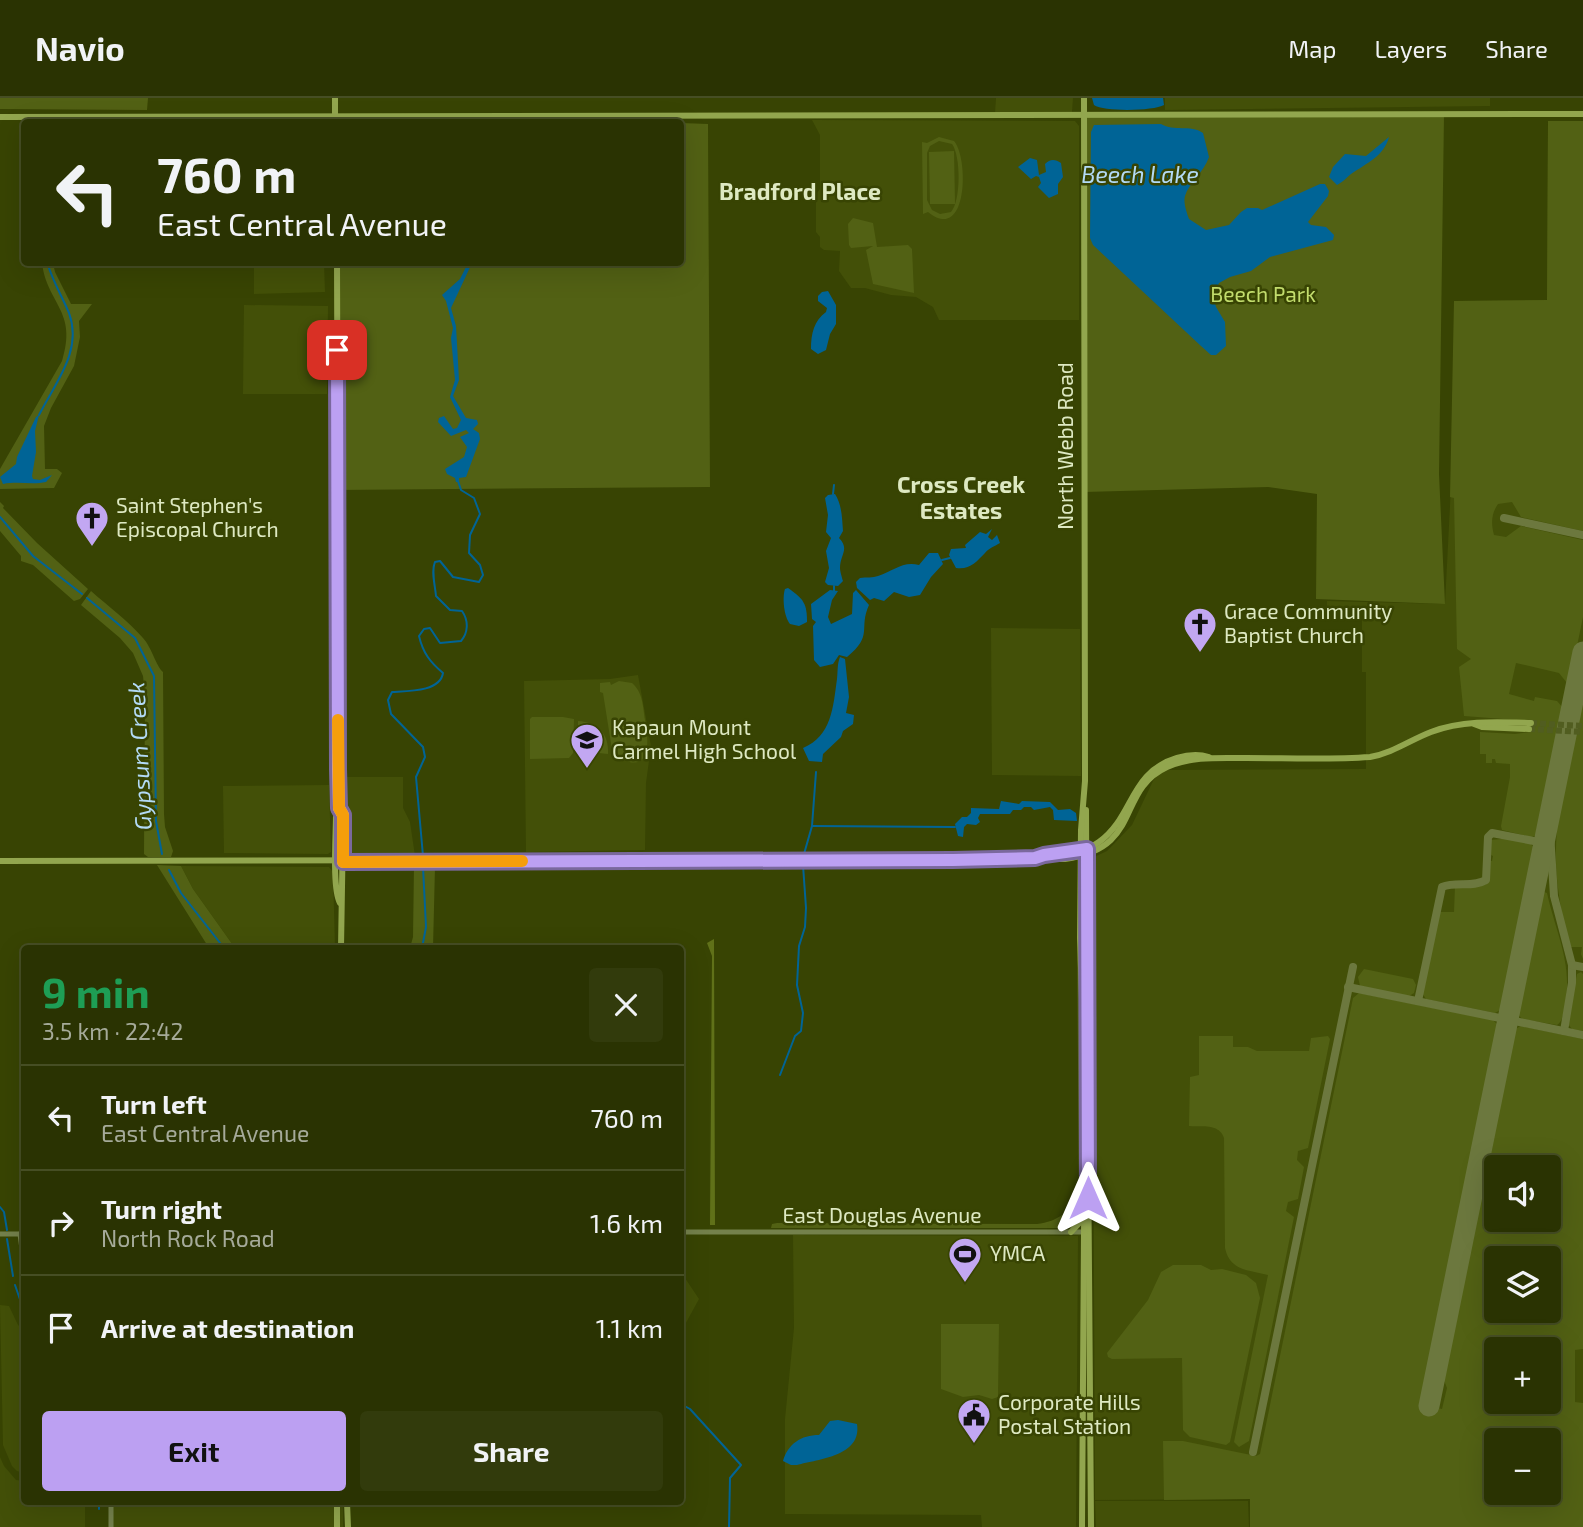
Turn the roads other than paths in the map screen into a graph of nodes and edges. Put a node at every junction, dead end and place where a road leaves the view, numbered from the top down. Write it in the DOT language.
graph roads {
  1 [pos="335,98"];
  2 [pos="1084,98"];
  3 [pos="1583,114"];
  4 [pos="1084,116"];
  5 [pos="0,117"];
  6 [pos="335,119"];
  7 [pos="337,266"];
  8 [pos="1530,726"];
  9 [pos="1084,853"];
  10 [pos="1035,858"];
  11 [pos="1055,859"];
  12 [pos="0,862"];
  13 [pos="340,862"];
  14 [pos="1081,871"];
  15 [pos="341,945"];
  16 [pos="1084,983"];
  17 [pos="1083,1218"];
  18 [pos="1085,1229"];
  19 [pos="684,1232"];
  20 [pos="1070,1232"];
  21 [pos="0,1234"];
  22 [pos="21,1234"];
  23 [pos="1086,1342"];
  24 [pos="111,1505"];
  25 [pos="337,1505"];
  26 [pos="347,1505"];
  27 [pos="111,1527"];
  28 [pos="337,1527"];
  29 [pos="348,1527"];
  30 [pos="1082,1527"];
  31 [pos="1091,1527"];
  1 -- 6 [label="main road"];
  2 -- 4 [label="main road, North Webb Road"];
  3 -- 4 [label="main road"];
  4 -- 6 [label="main road"];
  4 -- 9 [label="main road, North Webb Road"];
  5 -- 6 [label="main road"];
  7 -- 13 [label="main road"];
  8 -- 9 [label="main road"];
  9 -- 10 [label="main road"];
  9 -- 11 [label="main road"];
  9 -- 14 [label="main road, North Webb Road"];
  9 -- 16 [label="main road, North Webb Road"];
  10 -- 11 [label="main road"];
  10 -- 13 [label="main road"];
  11 -- 14 [label="main road"];
  12 -- 13 [label="main road"];
  13 -- 15 [label="main road"];
  14 -- 16 [label="main road, North Webb Road"];
  16 -- 17 [label="main road, North Webb Road"];
  16 -- 18 [label="main road, North Webb Road"];
  17 -- 18 [label="main road, North Webb Road"];
  17 -- 20 [label="main road"];
  18 -- 20 [label="street, East Douglas Avenue"];
  18 -- 23 [label="main road"];
  18 -- 23 [label="main road"];
  19 -- 20 [label="street, East Douglas Avenue"];
  21 -- 22 [label="street"];
  23 -- 30 [label="main road"];
  23 -- 31 [label="main road"];
  24 -- 27 [label="street"];
  25 -- 28 [label="main road"];
  26 -- 29 [label="main road"];
}
